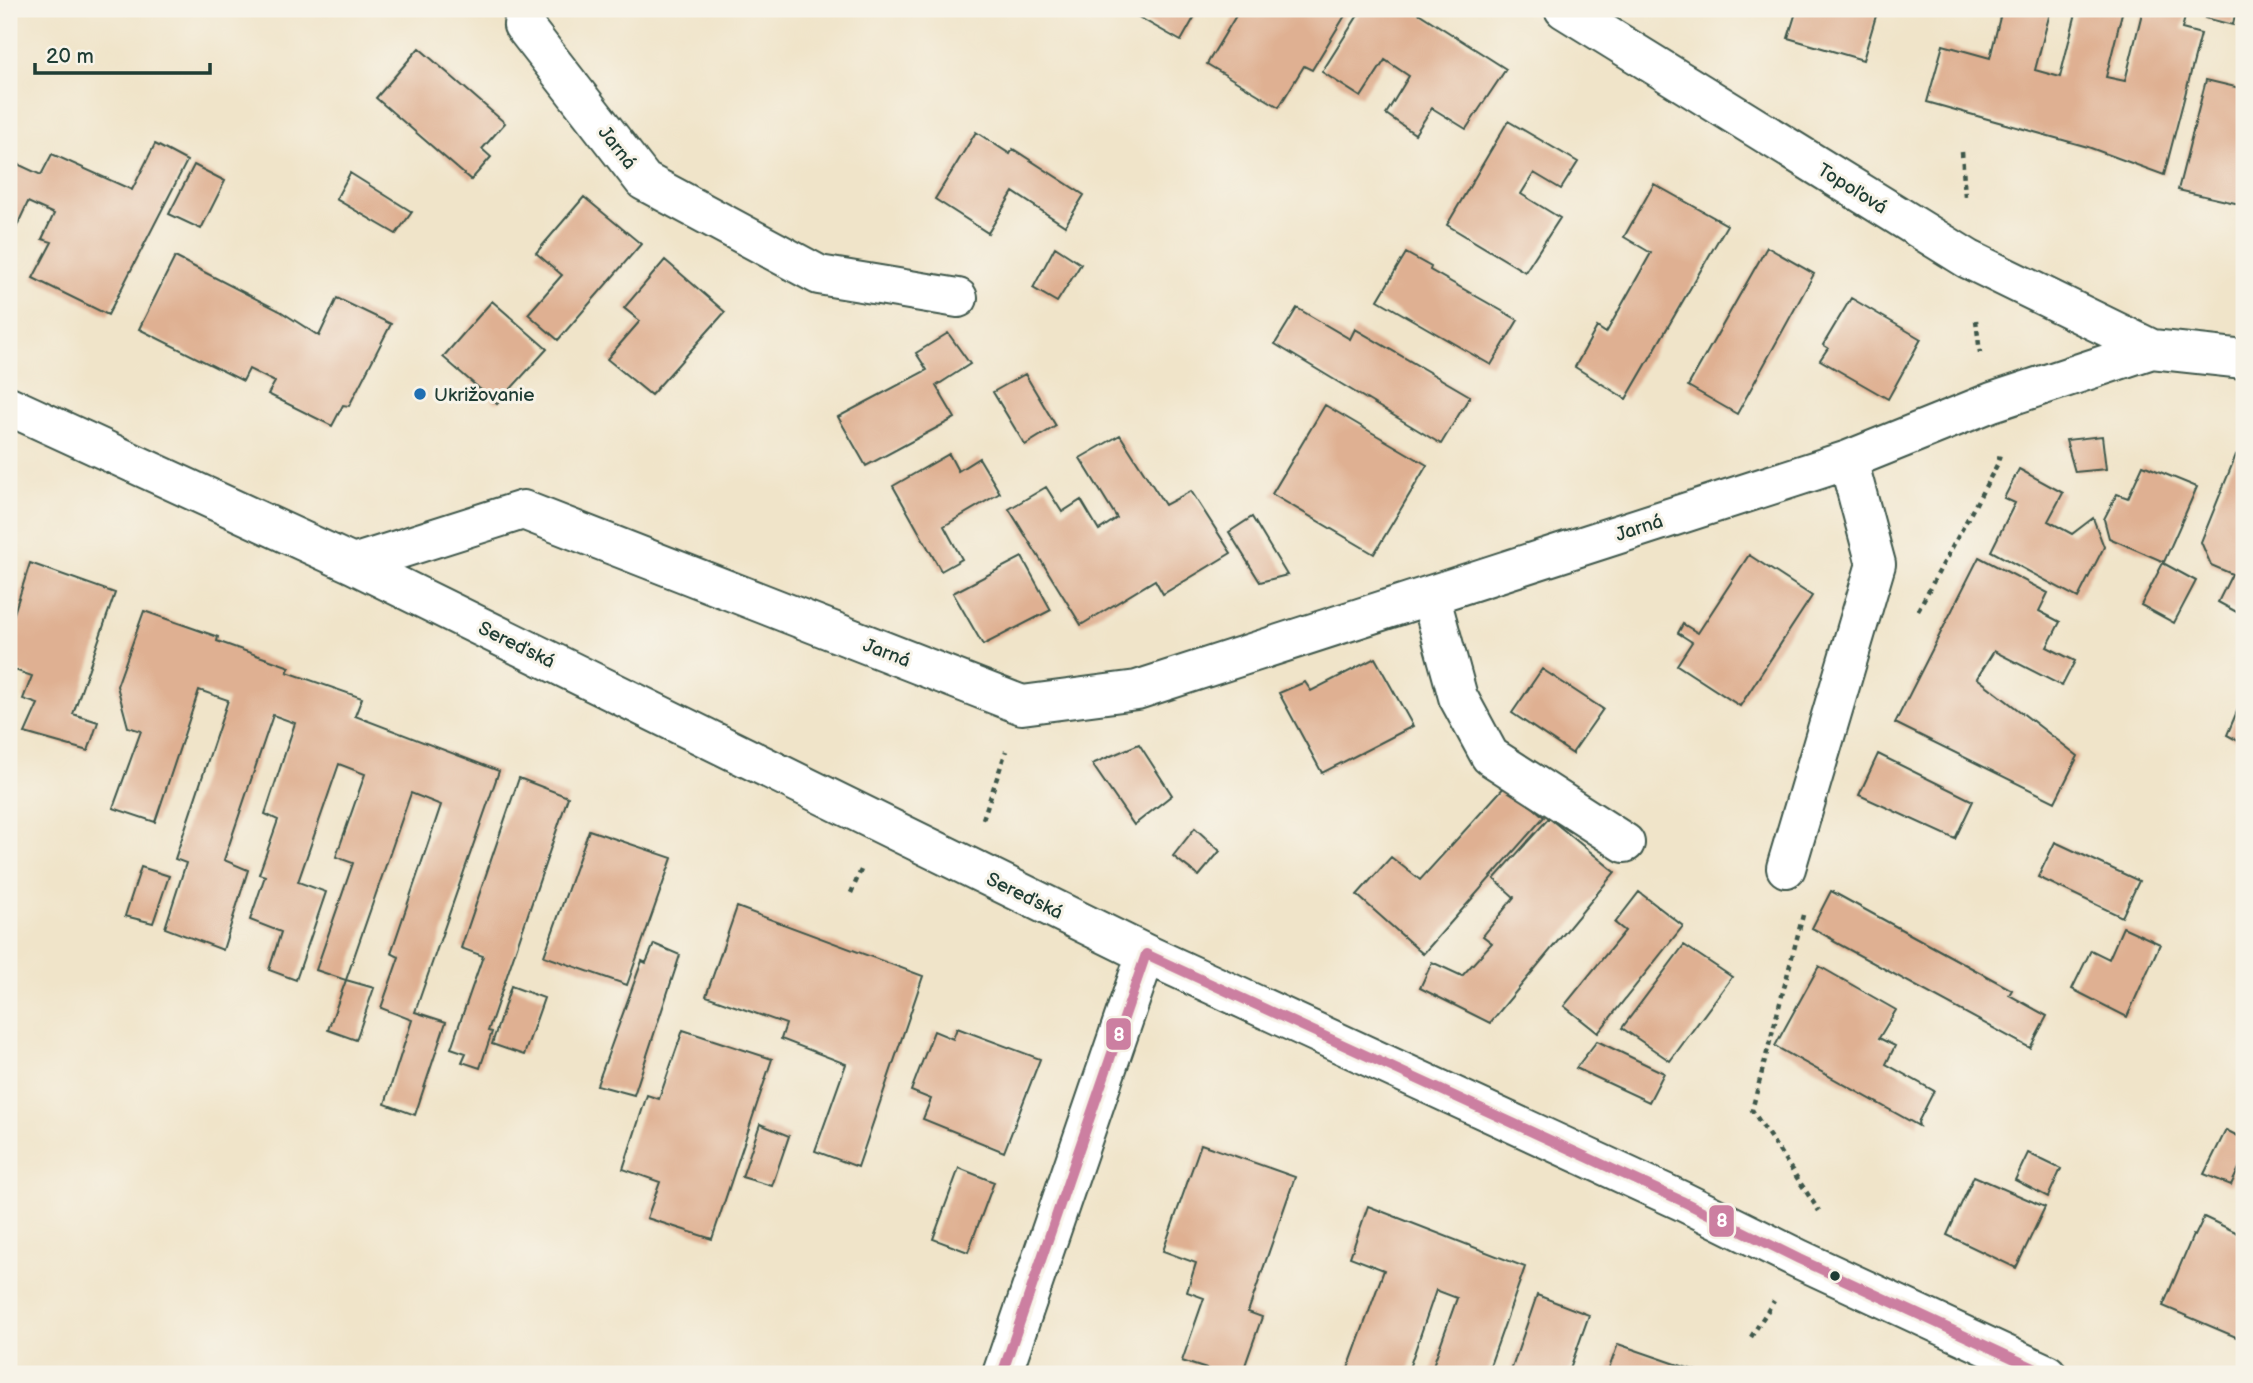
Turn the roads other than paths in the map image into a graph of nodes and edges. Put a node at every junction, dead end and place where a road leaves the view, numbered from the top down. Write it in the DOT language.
graph roads {
  1 [pos="528,9"];
  2 [pos="1564,9"];
  3 [pos="958,298"];
  4 [pos="2152,349"];
  5 [pos="2244,359"];
  6 [pos="9,406"];
  7 [pos="1848,460"];
  8 [pos="353,564"];
  9 [pos="1430,595"];
  10 [pos="1625,842"];
  11 [pos="1786,868"];
  12 [pos="1146,954"];
  13 [pos="1002,1374"];
  14 [pos="2047,1374"];
  1 -- 3 [label="street, Jarná"];
  2 -- 4 [label="street, Topoľová"];
  4 -- 5 [label="street"];
  4 -- 7 [label="street, Jarná"];
  6 -- 8 [label="street, Sereďská"];
  7 -- 9 [label="street, Jarná"];
  7 -- 11 [label="street"];
  8 -- 9 [label="street, Jarná"];
  8 -- 12 [label="street, Sereďská"];
  9 -- 10 [label="street"];
  12 -- 13 [label="street"];
  12 -- 14 [label="street, Sereďská"];
}
